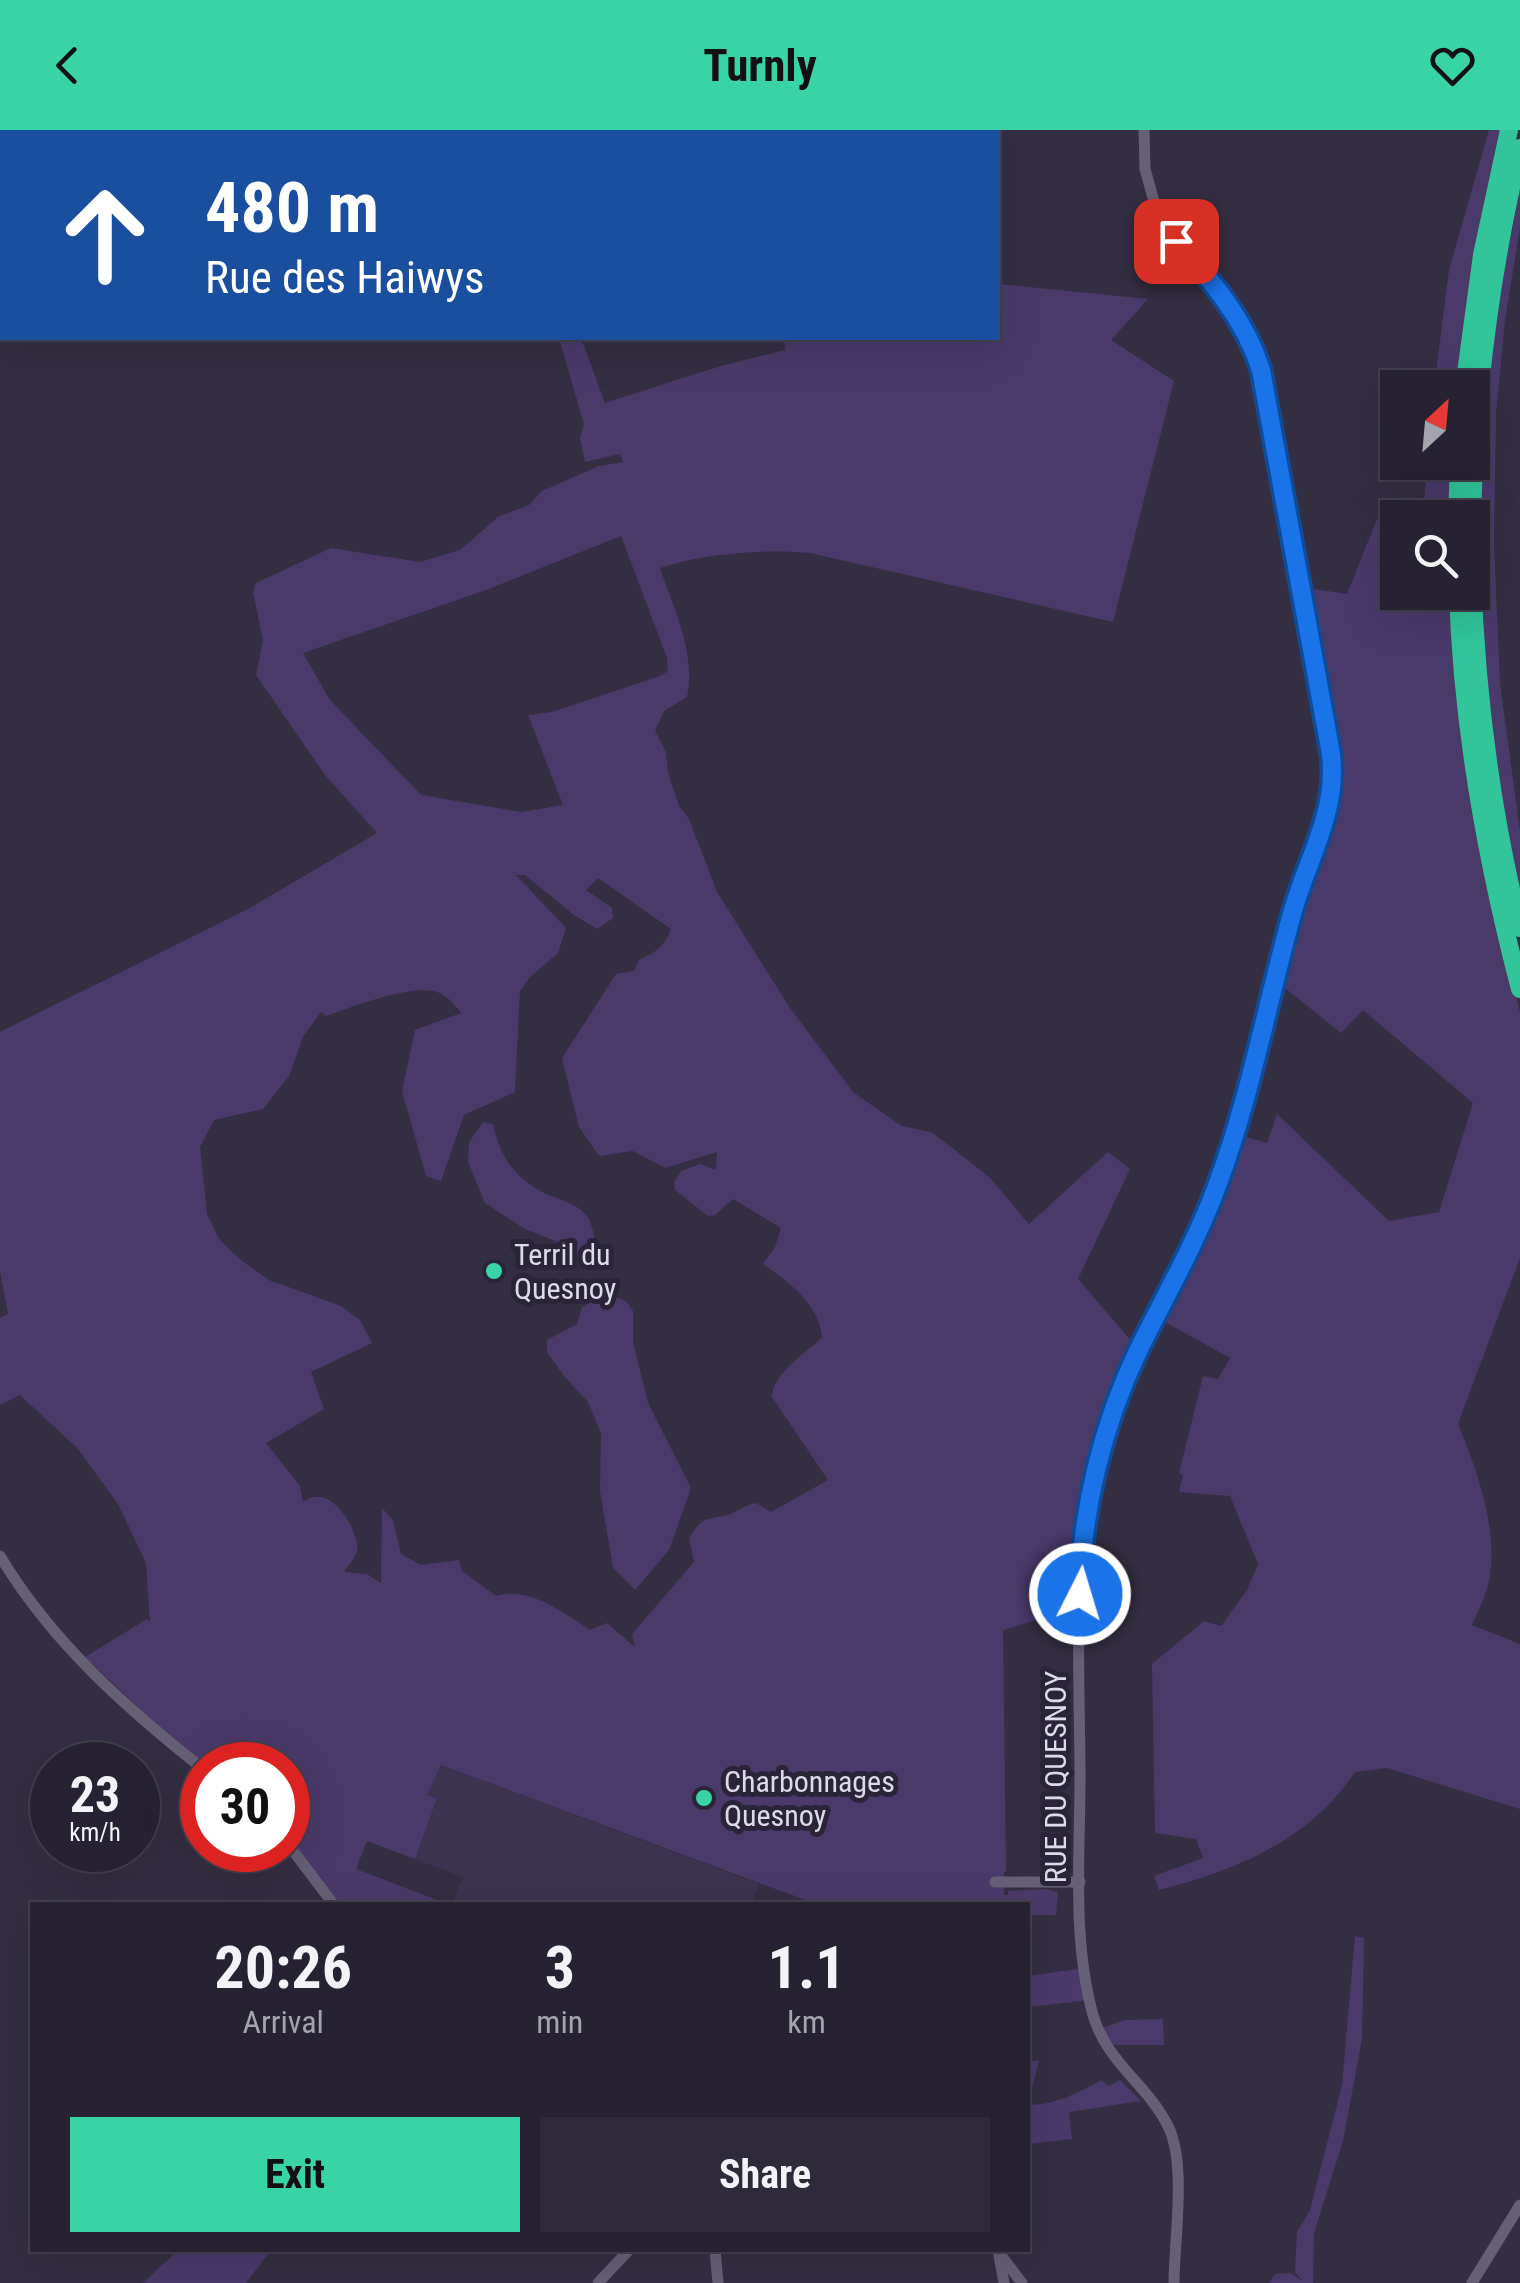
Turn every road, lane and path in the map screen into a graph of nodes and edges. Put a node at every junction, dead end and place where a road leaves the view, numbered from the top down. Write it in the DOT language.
graph roads {
  1 [pos="1144,130"];
  2 [pos="1509,130"];
  3 [pos="1520,148"];
  4 [pos="1516,180"];
  5 [pos="1466,370"];
  6 [pos="1473,500"];
  7 [pos="1459,610"];
  8 [pos="1473,610"];
  9 [pos="1520,928"];
  10 [pos="1520,989"];
  11 [pos="0,1556"];
  12 [pos="180,1749"];
  13 [pos="309,1872"];
  14 [pos="995,1882"];
  15 [pos="1080,1882"];
  16 [pos="332,1902"];
  17 [pos="1520,2205"];
  18 [pos="627,2252"];
  19 [pos="715,2252"];
  20 [pos="998,2252"];
  21 [pos="999,2252"];
  22 [pos="598,2283"];
  23 [pos="718,2283"];
  24 [pos="1004,2283"];
  25 [pos="1022,2283"];
  26 [pos="1174,2283"];
  27 [pos="1472,2283"];
  1 -- 15 [label="street, RUE DU QUESNOY"];
  2 -- 5 [label="highway"];
  3 -- 4 [label="highway"];
  4 -- 6 [label="highway"];
  7 -- 10 [label="highway"];
  8 -- 9 [label="highway"];
  11 -- 12 [label="street"];
  13 -- 16 [label="street"];
  14 -- 15 [label="street"];
  15 -- 26 [label="street, RUE DU QUESNOY"];
  17 -- 27 [label="street"];
  18 -- 22 [label="street"];
  19 -- 23 [label="street"];
  20 -- 24 [label="street"];
  21 -- 25 [label="street"];
}
